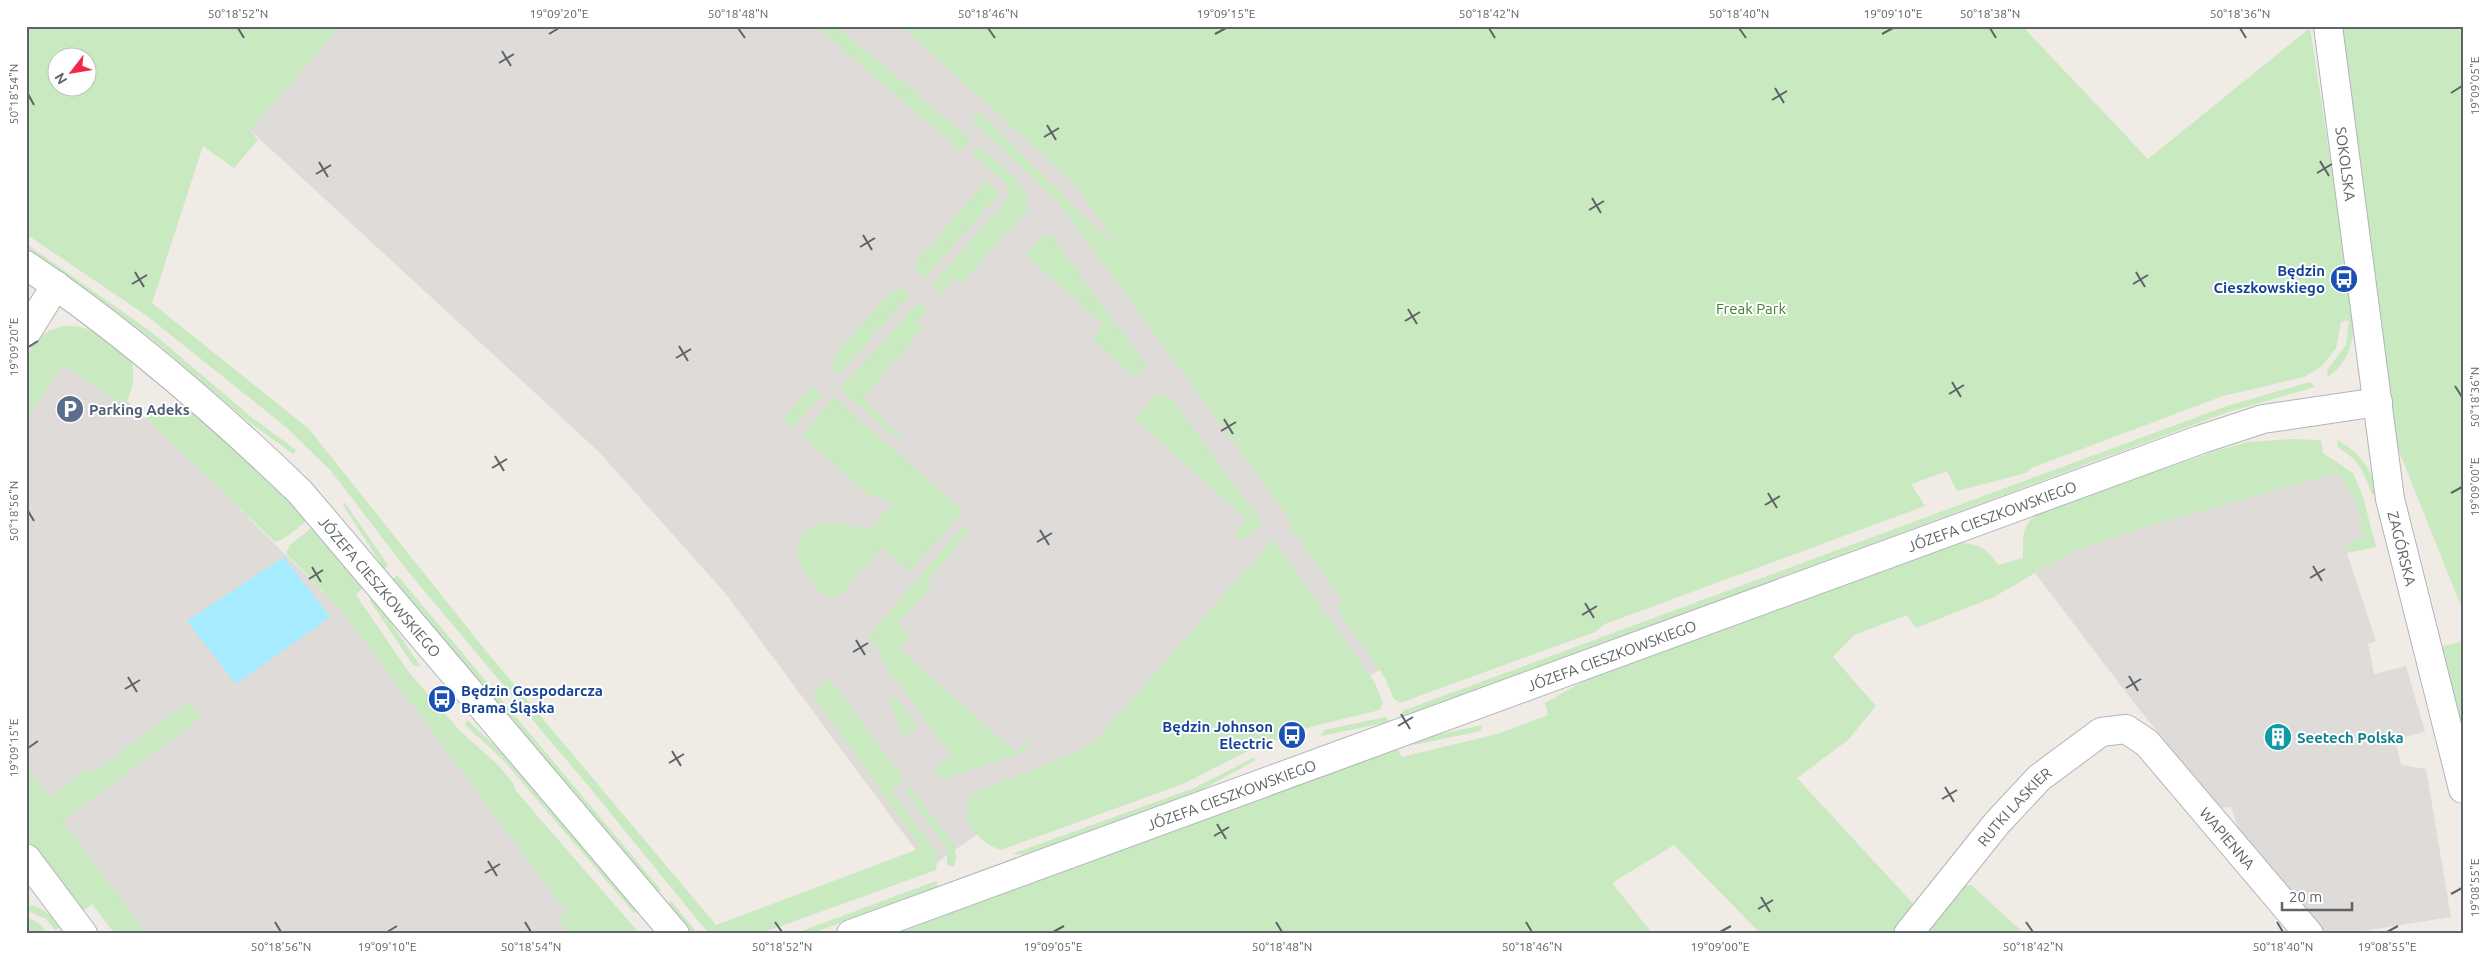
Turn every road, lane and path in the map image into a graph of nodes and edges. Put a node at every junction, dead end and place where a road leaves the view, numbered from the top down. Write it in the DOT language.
graph roads {
  1 [pos="2328,26"];
  2 [pos="26,265"];
  3 [pos="56,285"];
  4 [pos="2364,302"];
  5 [pos="26,333"];
  6 [pos="2378,402"];
  7 [pos="2147,743"];
  8 [pos="2463,789"];
  9 [pos="28,864"];
  10 [pos="670,931"];
  11 [pos="83,934"];
  12 [pos="851,934"];
  13 [pos="1908,934"];
  14 [pos="2308,934"];
  1 -- 4 [label="street, SOKOLSKA"];
  2 -- 3 [label="street, JÓZEFA CIESZKOWSKIEGO"];
  3 -- 5 [label="street"];
  3 -- 10 [label="street, JÓZEFA CIESZKOWSKIEGO"];
  4 -- 6 [label="street, ZAGÓRSKA"];
  6 -- 8 [label="street, ZAGÓRSKA"];
  6 -- 12 [label="street, JÓZEFA CIESZKOWSKIEGO"];
  7 -- 13 [label="street, RUTKI LASKIER"];
  7 -- 14 [label="street, WAPIENNA"];
  9 -- 11 [label="street"];
}
